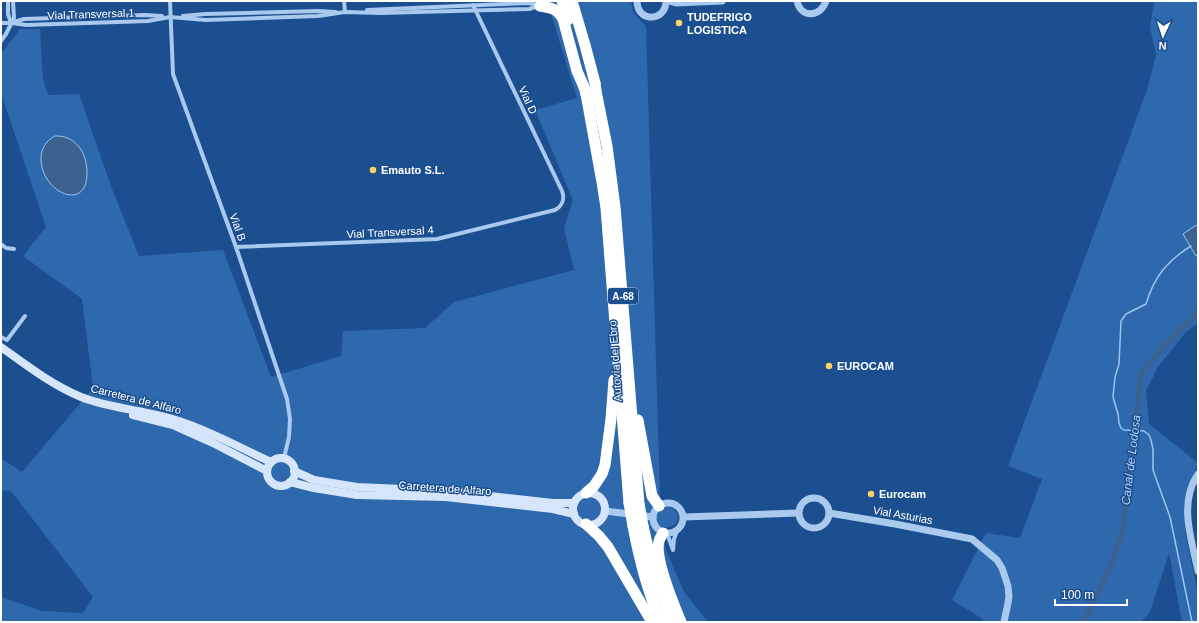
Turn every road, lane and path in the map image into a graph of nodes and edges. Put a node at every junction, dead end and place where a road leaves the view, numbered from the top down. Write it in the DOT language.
graph roads {
  1 [pos="8,1"];
  2 [pos="13,1"];
  3 [pos="170,1"];
  4 [pos="344,1"];
  5 [pos="562,1"];
  6 [pos="572,1"];
  7 [pos="637,1"];
  8 [pos="722,1"];
  9 [pos="826,1"];
  10 [pos="672,2"];
  11 [pos="795,2"];
  12 [pos="543,3"];
  13 [pos="473,5"];
  14 [pos="665,5"];
  15 [pos="476,11"];
  16 [pos="345,12"];
  17 [pos="170,17"];
  18 [pos="1,23"];
  19 [pos="12,23"];
  20 [pos="1,41"];
  21 [pos="590,89"];
  22 [pos="562,203"];
  23 [pos="1,244"];
  24 [pos="236,247"];
  25 [pos="14,249"];
  26 [pos="25,316"];
  27 [pos="620,325"];
  28 [pos="1,337"];
  29 [pos="1,348"];
  30 [pos="284,458"];
  31 [pos="271,462"];
  32 [pos="267,471"];
  33 [pos="294,471"];
  34 [pos="1198,474"];
  35 [pos="290,482"];
  36 [pos="586,493"];
  37 [pos="574,503"];
  38 [pos="659,506"];
  39 [pos="605,512"];
  40 [pos="798,513"];
  41 [pos="829,513"];
  42 [pos="574,514"];
  43 [pos="653,517"];
  44 [pos="684,517"];
  45 [pos="586,524"];
  46 [pos="638,526"];
  47 [pos="676,531"];
  48 [pos="665,533"];
  49 [pos="1198,572"];
  50 [pos="652,622"];
  51 [pos="661,622"];
  52 [pos="672,622"];
  53 [pos="681,622"];
  54 [pos="1004,622"];
  1 -- 19 [label="street"];
  2 -- 19 [label="street"];
  3 -- 17 [label="street, Vial B"];
  4 -- 16 [label="street"];
  5 -- 21 [label="highway, Autovía del Ebro / A-68"];
  6 -- 21 [label="highway, Autovía del Ebro / A-68"];
  7 -- 14 [label="street"];
  8 -- 10 [label="street"];
  9 -- 11 [label="street"];
  10 -- 14 [label="street"];
  12 -- 13 [label="street, Vial Transversal 1"];
  12 -- 15 [label="street, Vial Transversal 1"];
  12 -- 21 [label="highway"];
  13 -- 15 [label="street, Vial D"];
  13 -- 16 [label="street, Vial Transversal 1"];
  15 -- 16 [label="street, Vial Transversal 1"];
  15 -- 22 [label="street, Vial D"];
  16 -- 17 [label="street, Vial Transversal 1"];
  17 -- 19 [label="street, Vial Transversal 1"];
  17 -- 24 [label="street, Vial B"];
  18 -- 19 [label="street, Vial Transversal 1"];
  19 -- 20 [label="street"];
  21 -- 27 [label="highway, Autovía del Ebro / A-68"];
  22 -- 24 [label="street, Vial Transversal 4"];
  23 -- 25 [label="street"];
  24 -- 30 [label="street, Vial B"];
  26 -- 28 [label="street"];
  27 -- 36 [label="highway"];
  27 -- 38 [label="highway"];
  27 -- 46 [label="highway, Autovía del Ebro / A-68, bridge"];
  29 -- 31 [label="main road, Carretera de Alfaro"];
  29 -- 32 [label="main road, Carretera de Alfaro"];
  30 -- 31 [label="main road"];
  30 -- 33 [label="main road"];
  31 -- 32 [label="main road"];
  32 -- 35 [label="main road"];
  33 -- 35 [label="main road"];
  33 -- 37 [label="main road, Carretera de Alfaro"];
  34 -- 49 [label="street"];
  35 -- 42 [label="main road, Carretera de Alfaro"];
  36 -- 37 [label="main road"];
  36 -- 39 [label="main road"];
  37 -- 42 [label="main road"];
  38 -- 43 [label="street"];
  38 -- 44 [label="street"];
  39 -- 43 [label="street"];
  39 -- 45 [label="main road"];
  40 -- 41 [label="street"];
  40 -- 41 [label="street"];
  40 -- 44 [label="street"];
  41 -- 54 [label="street, Vial Asturias"];
  42 -- 45 [label="main road"];
  43 -- 48 [label="street"];
  44 -- 47 [label="street"];
  45 -- 50 [label="highway"];
  46 -- 51 [label="highway, Autovía del Ebro / A-68"];
  46 -- 52 [label="highway, Autovía del Ebro / A-68"];
  47 -- 48 [label="street"];
  47 -- 48 [label="street"];
  48 -- 53 [label="highway"];
}
